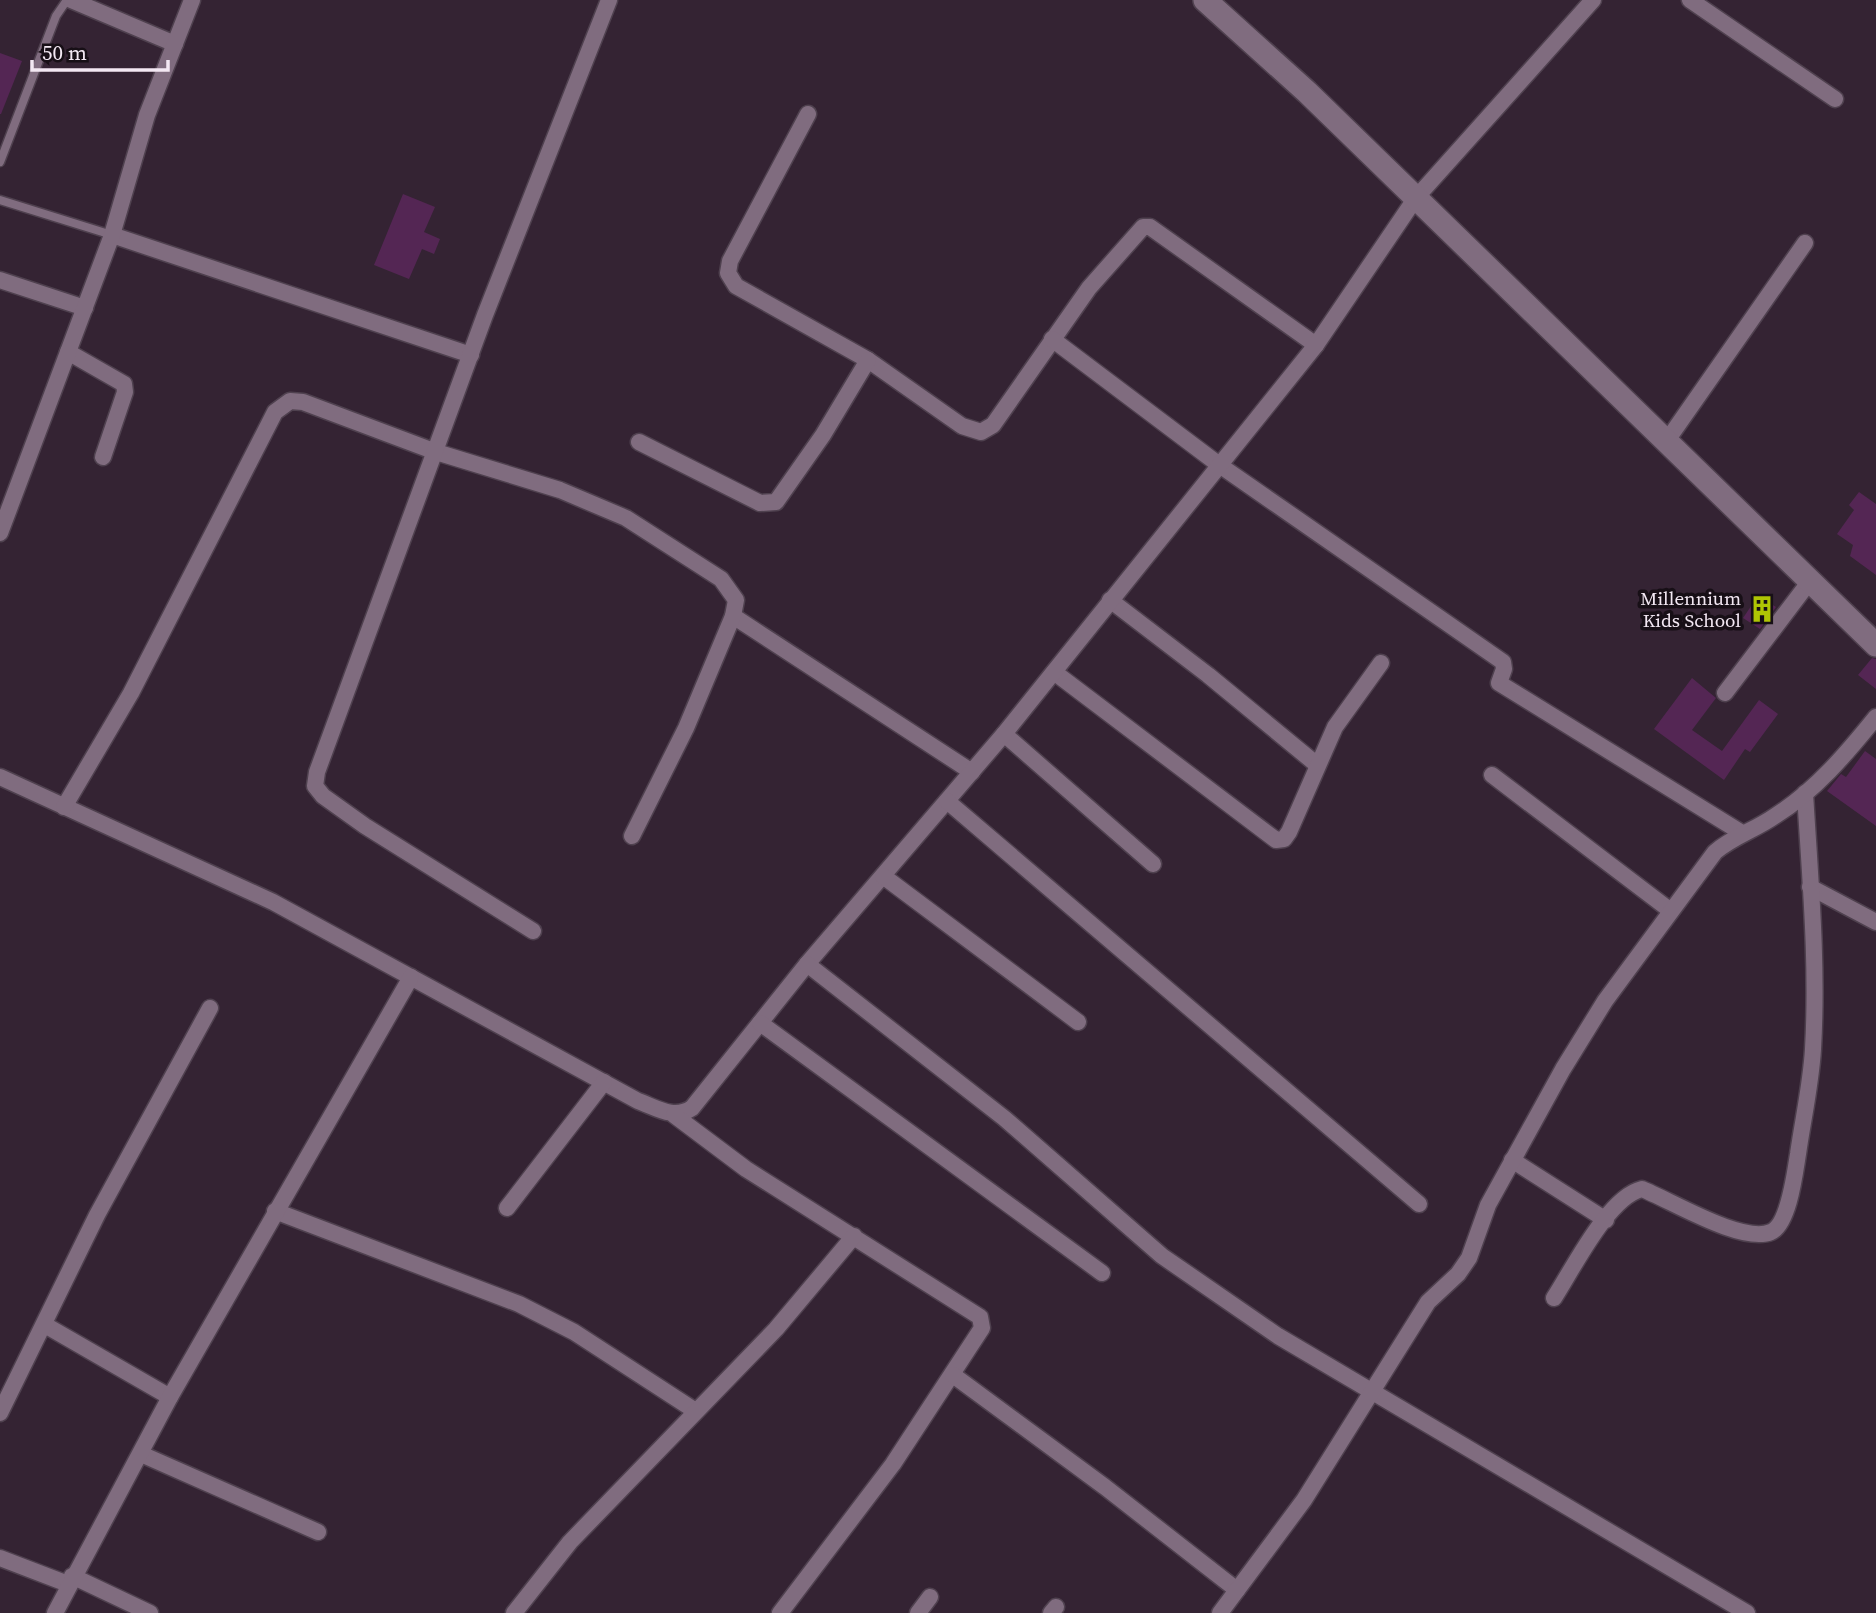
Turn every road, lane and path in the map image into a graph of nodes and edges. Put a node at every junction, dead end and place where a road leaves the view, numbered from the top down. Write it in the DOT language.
graph roads {
  1 [pos="69,0"];
  2 [pos="192,0"];
  3 [pos="609,0"];
  4 [pos="1205,0"];
  5 [pos="1593,0"];
  6 [pos="1690,0"];
  7 [pos="175,44"];
  8 [pos="1835,99"];
  9 [pos="808,114"];
  10 [pos="0,162"];
  11 [pos="1415,199"];
  12 [pos="0,201"];
  13 [pos="112,235"];
  14 [pos="1805,243"];
  15 [pos="0,280"];
  16 [pos="85,308"];
  17 [pos="1052,340"];
  18 [pos="1316,345"];
  19 [pos="68,352"];
  20 [pos="471,355"];
  21 [pos="868,360"];
  22 [pos="639,442"];
  23 [pos="1666,442"];
  24 [pos="436,452"];
  25 [pos="103,457"];
  26 [pos="1218,464"];
  27 [pos="0,533"];
  28 [pos="1810,581"];
  29 [pos="1110,600"];
  30 [pos="733,616"];
  31 [pos="1876,645"];
  32 [pos="1381,663"];
  33 [pos="1054,672"];
  34 [pos="1725,692"];
  35 [pos="1876,717"];
  36 [pos="1004,734"];
  37 [pos="1316,764"];
  38 [pos="972,772"];
  39 [pos="1493,775"];
  40 [pos="0,777"];
  41 [pos="1805,793"];
  42 [pos="947,801"];
  43 [pos="64,807"];
  44 [pos="1742,833"];
  45 [pos="632,836"];
  46 [pos="1153,864"];
  47 [pos="883,876"];
  48 [pos="1811,887"];
  49 [pos="1671,911"];
  50 [pos="1876,922"];
  51 [pos="533,931"];
  52 [pos="807,964"];
  53 [pos="411,977"];
  54 [pos="210,1008"];
  55 [pos="1078,1022"];
  56 [pos="760,1023"];
  57 [pos="604,1082"];
  58 [pos="674,1115"];
  59 [pos="1512,1160"];
  60 [pos="1419,1204"];
  61 [pos="507,1208"];
  62 [pos="275,1211"];
  63 [pos="1606,1220"];
  64 [pos="854,1236"];
  65 [pos="1102,1273"];
  66 [pos="1555,1298"];
  67 [pos="45,1325"];
  68 [pos="953,1375"];
  69 [pos="1372,1393"];
  70 [pos="170,1397"];
  71 [pos="694,1410"];
  72 [pos="0,1413"];
  73 [pos="141,1454"];
  74 [pos="318,1532"];
  75 [pos="0,1558"];
  76 [pos="70,1580"];
  77 [pos="1237,1590"];
  78 [pos="930,1597"];
  79 [pos="55,1613"];
  80 [pos="150,1613"];
  81 [pos="513,1613"];
  82 [pos="780,1613"];
  83 [pos="918,1613"];
  84 [pos="1220,1613"];
  85 [pos="1747,1613"];
  1 -- 7 [label="street"];
  1 -- 10 [label="lane"];
  2 -- 7 [label="street"];
  3 -- 20 [label="street"];
  4 -- 11 [label="main road"];
  5 -- 11 [label="street"];
  6 -- 8 [label="street"];
  7 -- 13 [label="street"];
  9 -- 21 [label="street"];
  11 -- 18 [label="street"];
  11 -- 23 [label="main road"];
  12 -- 13 [label="lane"];
  13 -- 16 [label="street"];
  13 -- 20 [label="street"];
  14 -- 23 [label="street"];
  15 -- 16 [label="street"];
  16 -- 19 [label="street"];
  17 -- 18 [label="street"];
  17 -- 21 [label="street"];
  17 -- 26 [label="street"];
  18 -- 26 [label="street"];
  19 -- 25 [label="street"];
  19 -- 27 [label="street"];
  20 -- 24 [label="street"];
  21 -- 22 [label="street"];
  23 -- 28 [label="main road"];
  24 -- 30 [label="street"];
  24 -- 43 [label="street"];
  24 -- 51 [label="street"];
  26 -- 29 [label="street"];
  26 -- 44 [label="street"];
  28 -- 31 [label="main road"];
  28 -- 34 [label="street"];
  29 -- 33 [label="street"];
  29 -- 37 [label="street"];
  30 -- 38 [label="street"];
  30 -- 45 [label="street"];
  32 -- 37 [label="street"];
  33 -- 36 [label="street"];
  33 -- 37 [label="street"];
  35 -- 41 [label="street"];
  36 -- 38 [label="street"];
  36 -- 46 [label="street"];
  38 -- 42 [label="street"];
  39 -- 49 [label="street"];
  40 -- 43 [label="street"];
  41 -- 44 [label="street"];
  41 -- 48 [label="street"];
  42 -- 47 [label="street"];
  42 -- 60 [label="street"];
  43 -- 53 [label="street"];
  44 -- 49 [label="street"];
  47 -- 52 [label="street"];
  47 -- 55 [label="street"];
  48 -- 50 [label="street"];
  48 -- 63 [label="street"];
  49 -- 59 [label="street"];
  52 -- 56 [label="street"];
  52 -- 69 [label="street"];
  53 -- 57 [label="street"];
  53 -- 62 [label="street"];
  54 -- 67 [label="street"];
  56 -- 58 [label="street"];
  56 -- 65 [label="street"];
  57 -- 58 [label="street"];
  57 -- 61 [label="street"];
  58 -- 64 [label="street"];
  59 -- 63 [label="street"];
  59 -- 69 [label="street"];
  62 -- 70 [label="street"];
  62 -- 71 [label="street"];
  63 -- 66 [label="street"];
  64 -- 68 [label="street"];
  64 -- 71 [label="street"];
  67 -- 70 [label="street"];
  67 -- 72 [label="street"];
  68 -- 77 [label="street"];
  68 -- 82 [label="street"];
  69 -- 77 [label="street"];
  69 -- 85 [label="street"];
  70 -- 73 [label="street"];
  71 -- 81 [label="street"];
  73 -- 74 [label="street"];
  73 -- 76 [label="street"];
  75 -- 76 [label="street"];
  76 -- 79 [label="street"];
  76 -- 80 [label="street"];
  77 -- 84 [label="street"];
  78 -- 83 [label="street"];
}
